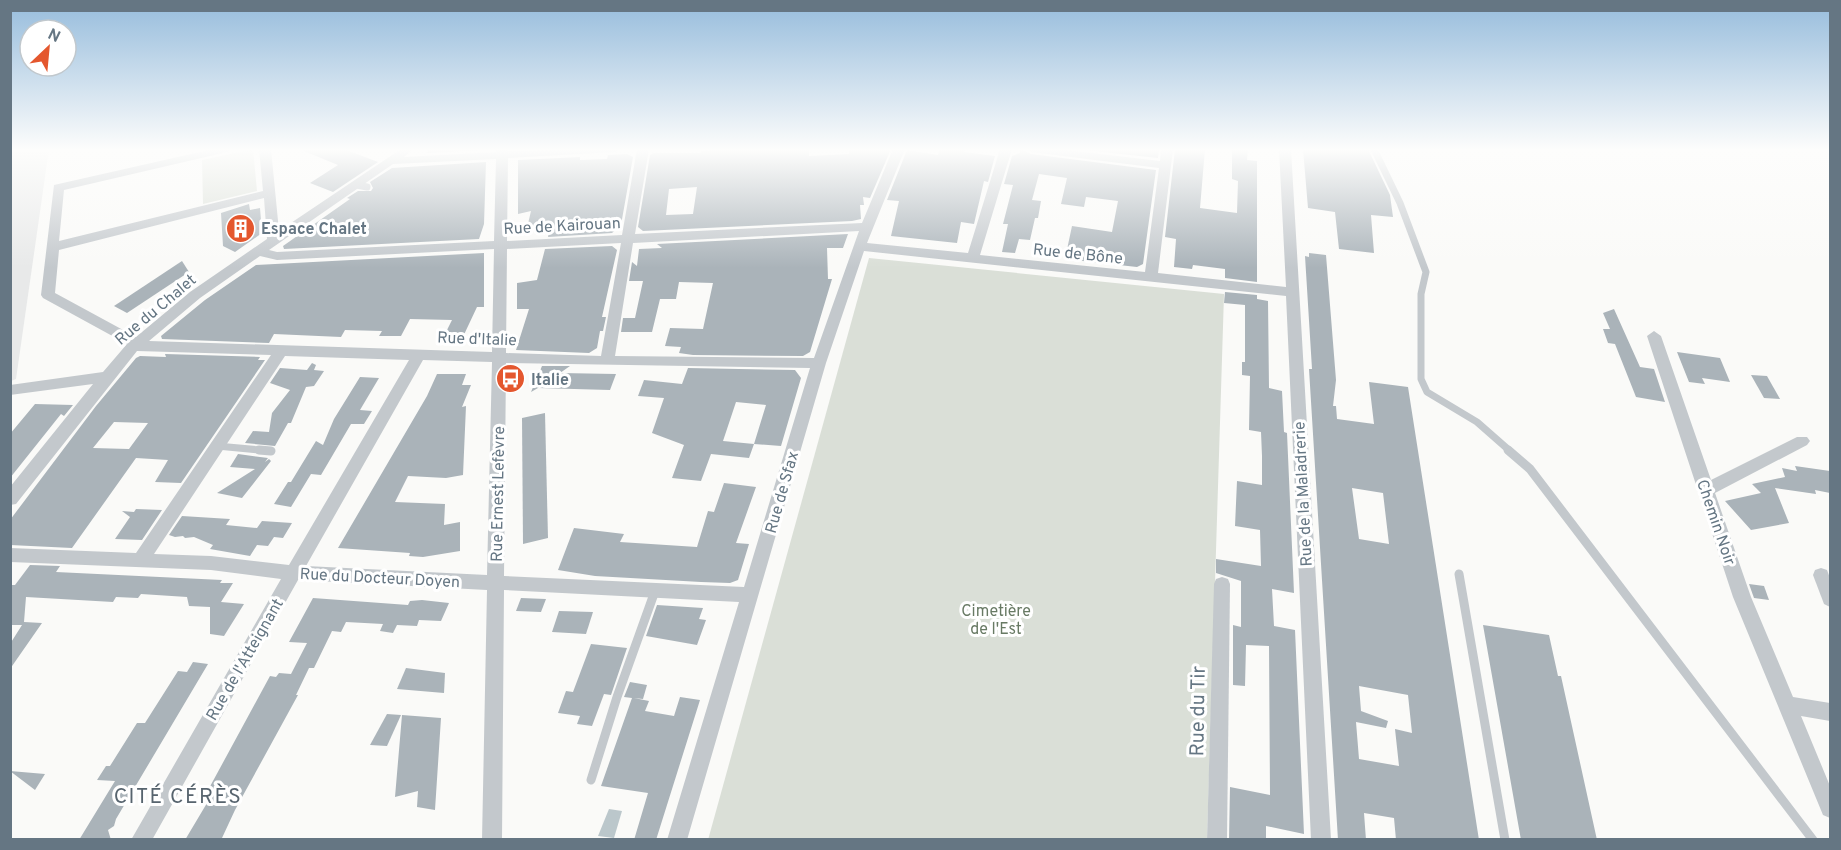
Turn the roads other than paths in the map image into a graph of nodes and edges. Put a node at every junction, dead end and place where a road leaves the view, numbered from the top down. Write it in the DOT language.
graph roads {
  1 [pos="58,189"];
  2 [pos="269,189"];
  3 [pos="358,189"];
  4 [pos="502,189"];
  5 [pos="636,189"];
  6 [pos="883,189"];
  7 [pos="994,189"];
  8 [pos="1162,189"];
  9 [pos="1287,189"];
  10 [pos="1393,189"];
  11 [pos="269,193"];
  12 [pos="867,227"];
  13 [pos="628,237"];
  14 [pos="274,242"];
  15 [pos="501,245"];
  16 [pos="859,246"];
  17 [pos="53,247"];
  18 [pos="259,252"];
  19 [pos="974,258"];
  20 [pos="1150,277"];
  21 [pos="1294,292"];
  22 [pos="1654,336"];
  23 [pos="136,345"];
  24 [pos="282,350"];
  25 [pos="419,354"];
  26 [pos="499,358"];
  27 [pos="607,360"];
  28 [pos="819,363"];
  29 [pos="105,377"];
  30 [pos="10,390"];
  31 [pos="1802,441"];
  32 [pos="217,446"];
  33 [pos="271,451"];
  34 [pos="1706,490"];
  35 [pos="10,499"];
  36 [pos="10,555"];
  37 [pos="141,560"];
  38 [pos="293,573"];
  39 [pos="1460,574"];
  40 [pos="1821,575"];
  41 [pos="495,583"];
  42 [pos="1222,584"];
  43 [pos="655,591"];
  44 [pos="751,595"];
  45 [pos="1830,599"];
  46 [pos="1787,705"];
  47 [pos="1830,712"];
  48 [pos="591,780"];
  49 [pos="1830,808"];
  50 [pos="141,840"];
  51 [pos="492,840"];
  52 [pos="677,840"];
  53 [pos="1217,840"];
  54 [pos="1321,840"];
  55 [pos="1505,840"];
  56 [pos="1813,840"];
  1 -- 17 [label="street"];
  2 -- 11 [label="street"];
  3 -- 14 [label="street, Rue du Chalet"];
  4 -- 15 [label="street, Rue Ernest Lefèvre"];
  5 -- 13 [label="street"];
  6 -- 12 [label="street, Rue de Sfax"];
  7 -- 19 [label="street"];
  8 -- 20 [label="street"];
  9 -- 21 [label="street, Rue de la Maladrerie"];
  10 -- 56 [label="lane"];
  11 -- 14 [label="street"];
  11 -- 17 [label="street"];
  12 -- 13 [label="street, Rue de Kairouan"];
  12 -- 16 [label="street, Rue de Sfax"];
  13 -- 15 [label="street, Rue de Kairouan"];
  13 -- 27 [label="street"];
  14 -- 18 [label="street, Rue du Chalet"];
  15 -- 18 [label="street, Rue de Kairouan"];
  15 -- 26 [label="street, Rue Ernest Lefèvre"];
  16 -- 19 [label="street, Rue de Bône"];
  16 -- 28 [label="street, Rue de Sfax"];
  17 -- 23 [label="street"];
  18 -- 23 [label="street, Rue du Chalet"];
  19 -- 20 [label="street, Rue de Bône"];
  20 -- 21 [label="street, Rue de Bône"];
  21 -- 54 [label="street, Rue de la Maladrerie"];
  22 -- 34 [label="street, Chemin Noir"];
  23 -- 24 [label="street, Rue d'Italie"];
  23 -- 29 [label="street, Rue du Chalet"];
  24 -- 25 [label="street, Rue d'Italie"];
  24 -- 32 [label="street"];
  25 -- 26 [label="street, Rue d'Italie"];
  25 -- 38 [label="street, Rue de l'Atteignant"];
  26 -- 27 [label="street, Rue d'Italie"];
  26 -- 41 [label="street, Rue Ernest Lefèvre"];
  27 -- 28 [label="street, Rue d'Italie"];
  28 -- 44 [label="street, Rue de Sfax"];
  29 -- 30 [label="street"];
  29 -- 35 [label="street, Rue du Chalet"];
  31 -- 34 [label="street"];
  32 -- 33 [label="lane"];
  32 -- 37 [label="street"];
  34 -- 46 [label="street, Chemin Noir"];
  36 -- 37 [label="street, Rue du Docteur Doyen"];
  37 -- 38 [label="street, Rue du Docteur Doyen"];
  38 -- 41 [label="street, Rue du Docteur Doyen"];
  38 -- 50 [label="street, Rue de l'Atteignant"];
  39 -- 55 [label="lane"];
  40 -- 45 [label="street"];
  41 -- 43 [label="street, Rue du Docteur Doyen"];
  41 -- 51 [label="street, Rue Ernest Lefèvre"];
  42 -- 53 [label="street, Rue du Tir"];
  43 -- 44 [label="street, Rue du Docteur Doyen"];
  43 -- 48 [label="lane"];
  44 -- 52 [label="street, Rue de Sfax"];
  46 -- 47 [label="street"];
  46 -- 49 [label="street, Chemin Noir"];
}
